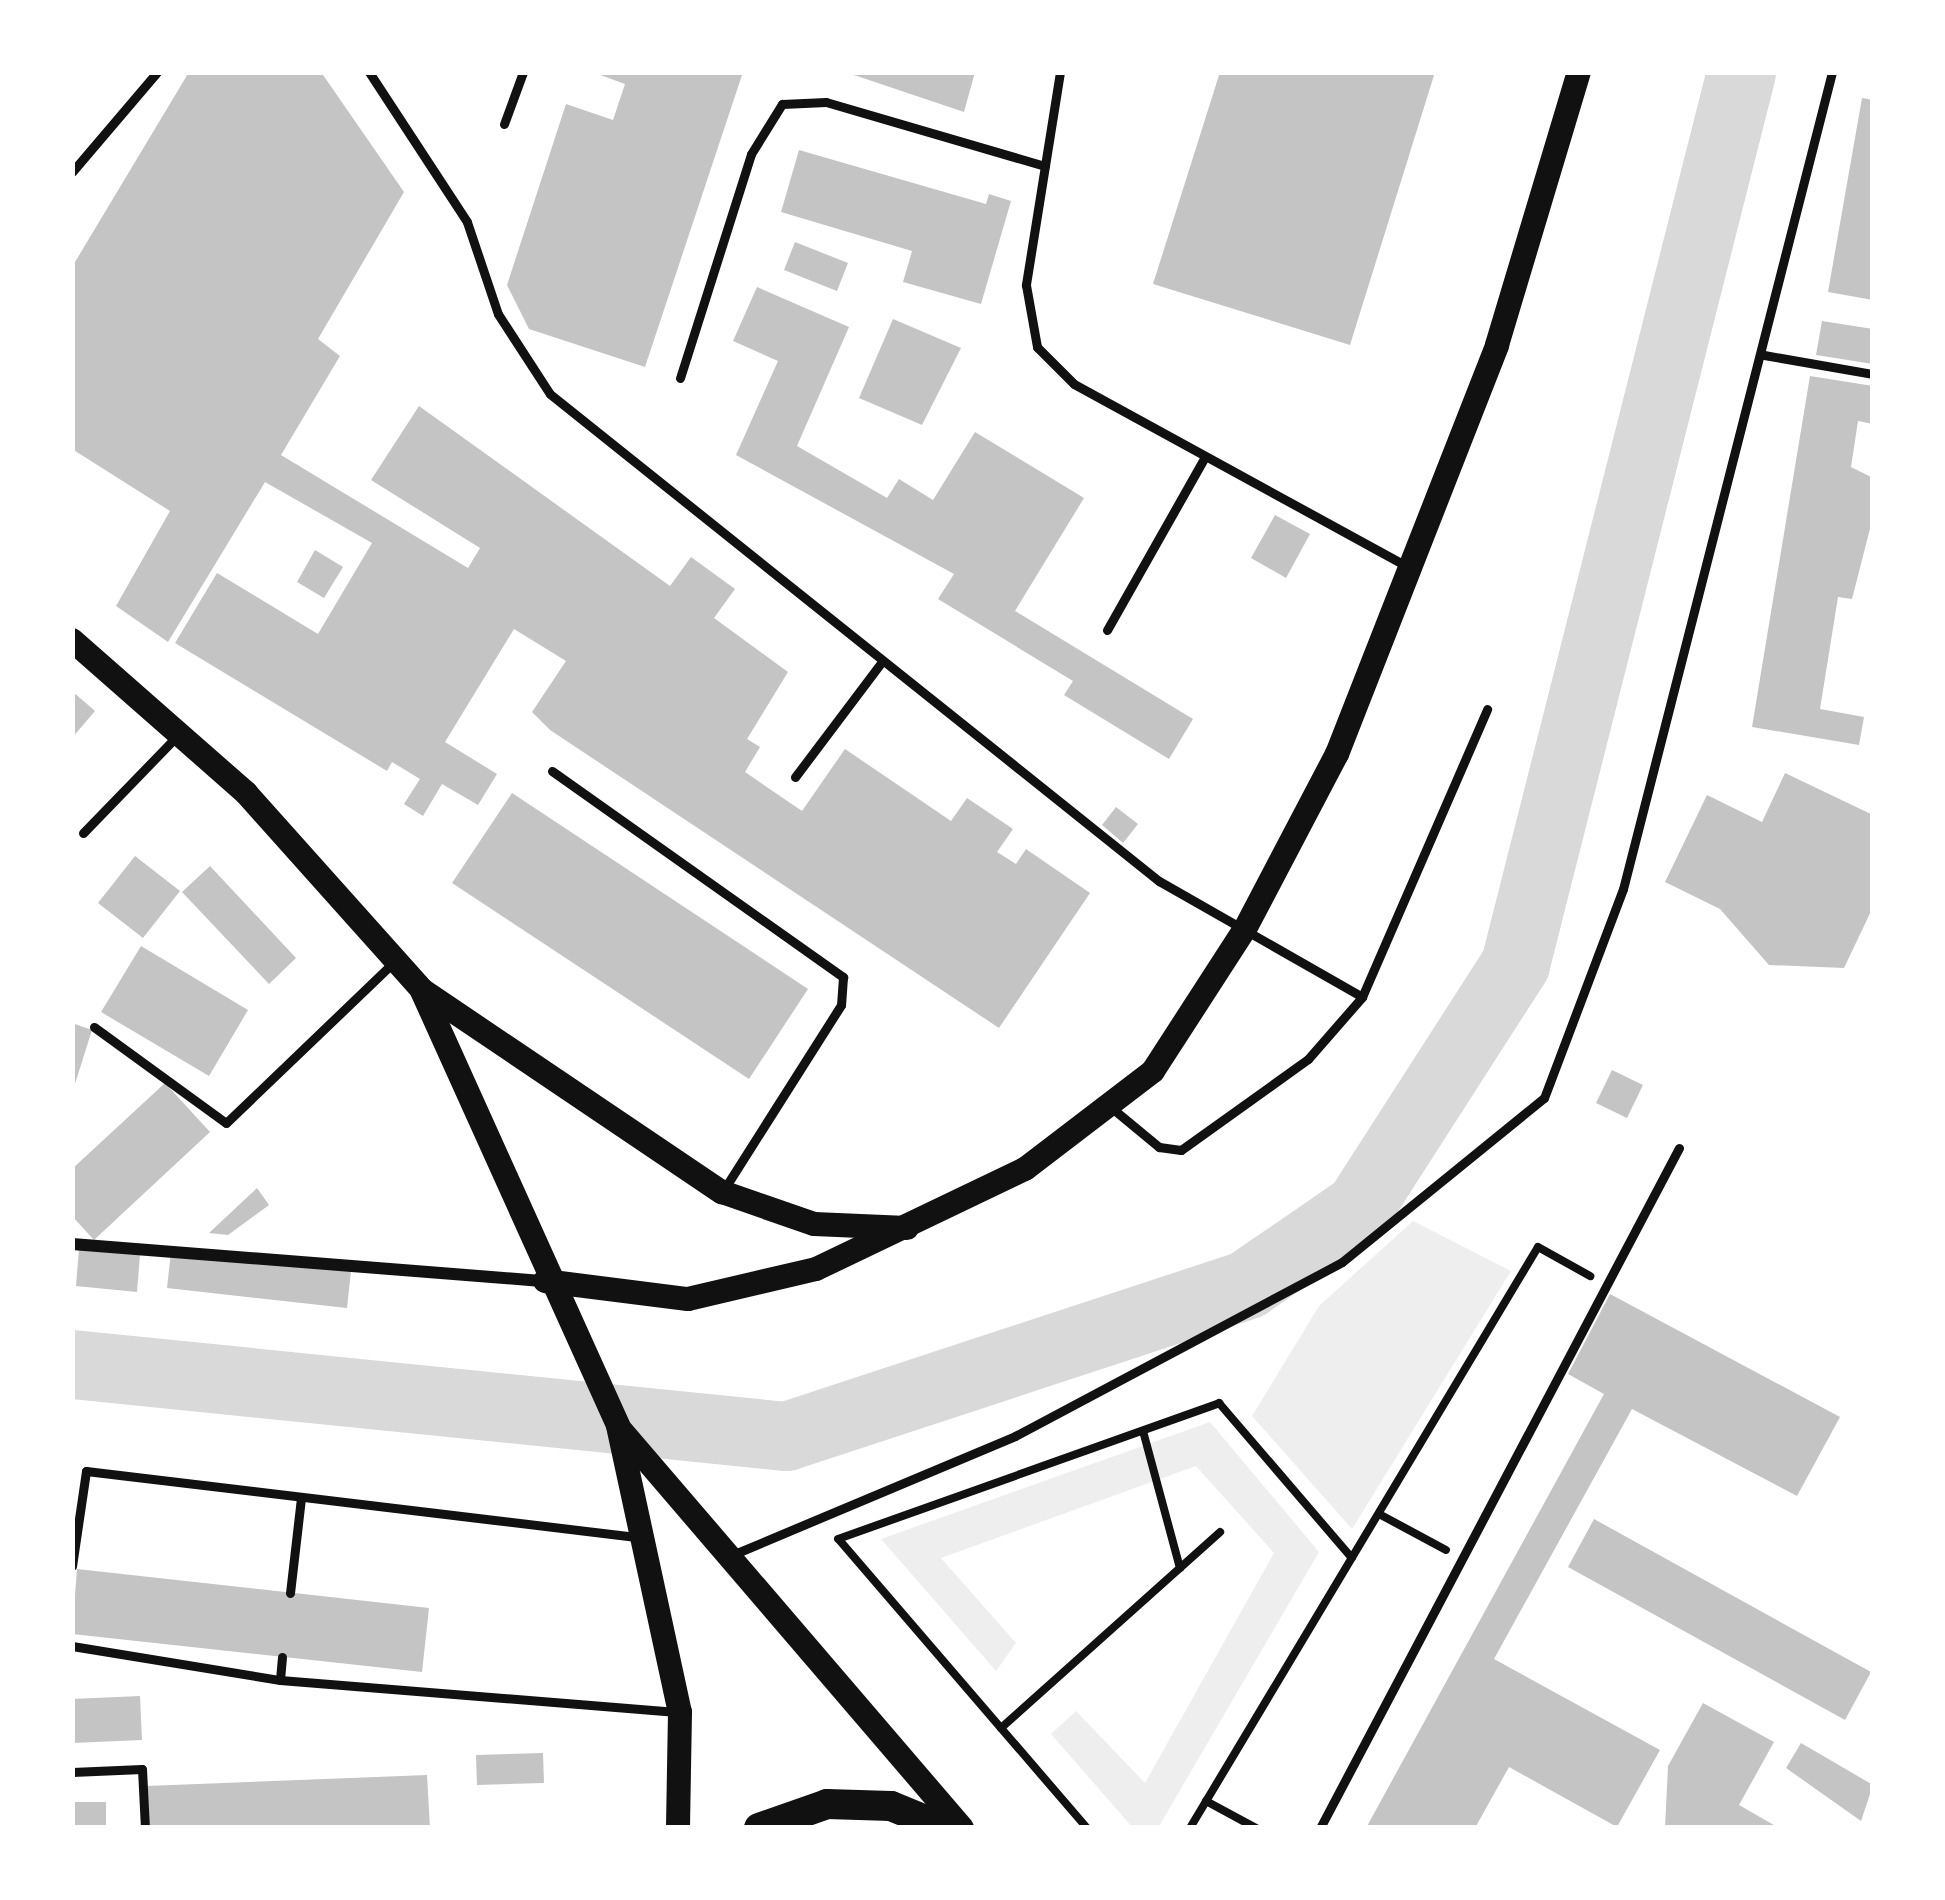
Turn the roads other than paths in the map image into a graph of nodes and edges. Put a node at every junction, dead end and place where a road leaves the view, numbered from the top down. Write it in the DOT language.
graph roads {
  1 [pos="157,72"];
  2 [pos="370,72"];
  3 [pos="523,72"];
  4 [pos="1060,72"];
  5 [pos="1580,72"];
  6 [pos="1832,72"];
  7 [pos="504,124"];
  8 [pos="1046,166"];
  9 [pos="72,172"];
  10 [pos="1764,355"];
  11 [pos="1873,374"];
  12 [pos="680,378"];
  13 [pos="1205,457"];
  14 [pos="1412,568"];
  15 [pos="1107,630"];
  16 [pos="72,640"];
  17 [pos="880,664"];
  18 [pos="1487,709"];
  19 [pos="183,730"];
  20 [pos="552,771"];
  21 [pos="795,777"];
  22 [pos="83,833"];
  23 [pos="1245,929"];
  24 [pos="396,960"];
  25 [pos="422,990"];
  26 [pos="1362,997"];
  27 [pos="94,1027"];
  28 [pos="1113,1109"];
  29 [pos="1679,1148"];
  30 [pos="722,1192"];
  31 [pos="915,1228"];
  32 [pos="72,1244"];
  33 [pos="545,1281"];
  34 [pos="617,1426"];
  35 [pos="72,1467"];
  36 [pos="86,1471"];
  37 [pos="301,1498"];
  38 [pos="642,1538"];
  39 [pos="731,1556"];
  40 [pos="72,1566"];
  41 [pos="290,1593"];
  42 [pos="72,1646"];
  43 [pos="282,1657"];
  44 [pos="280,1679"];
  45 [pos="680,1712"];
  46 [pos="72,1772"];
  47 [pos="145,1828"];
  48 [pos="678,1828"];
  49 [pos="759,1828"];
  50 [pos="946,1828"];
  51 [pos="962,1828"];
  52 [pos="1320,1828"];
  1 -- 9 [label="lane"];
  2 -- 17 [label="lane"];
  3 -- 7 [label="lane"];
  4 -- 8 [label="lane"];
  5 -- 14 [label="main road"];
  6 -- 10 [label="lane"];
  8 -- 12 [label="lane"];
  8 -- 13 [label="lane"];
  10 -- 11 [label="lane"];
  10 -- 39 [label="lane"];
  13 -- 14 [label="lane"];
  13 -- 15 [label="lane"];
  14 -- 23 [label="main road"];
  16 -- 19 [label="main road"];
  17 -- 21 [label="lane"];
  17 -- 23 [label="lane"];
  18 -- 26 [label="lane"];
  19 -- 22 [label="lane"];
  19 -- 24 [label="main road"];
  20 -- 30 [label="lane"];
  23 -- 26 [label="lane"];
  23 -- 28 [label="main road"];
  24 -- 25 [label="main road"];
  24 -- 27 [label="lane"];
  25 -- 30 [label="main road"];
  25 -- 33 [label="main road"];
  26 -- 28 [label="lane"];
  28 -- 31 [label="main road"];
  29 -- 52 [label="lane"];
  30 -- 31 [label="main road"];
  31 -- 33 [label="main road"];
  32 -- 33 [label="street"];
  33 -- 34 [label="main road"];
  34 -- 38 [label="main road"];
  34 -- 39 [label="main road"];
  35 -- 36 [label="lane"];
  36 -- 37 [label="lane"];
  36 -- 40 [label="lane"];
  37 -- 38 [label="lane"];
  37 -- 41 [label="lane"];
  38 -- 45 [label="main road"];
  39 -- 51 [label="main road"];
  42 -- 44 [label="lane"];
  43 -- 44 [label="lane"];
  44 -- 45 [label="lane"];
  45 -- 48 [label="main road"];
  46 -- 47 [label="lane"];
  49 -- 50 [label="main road"];
}
